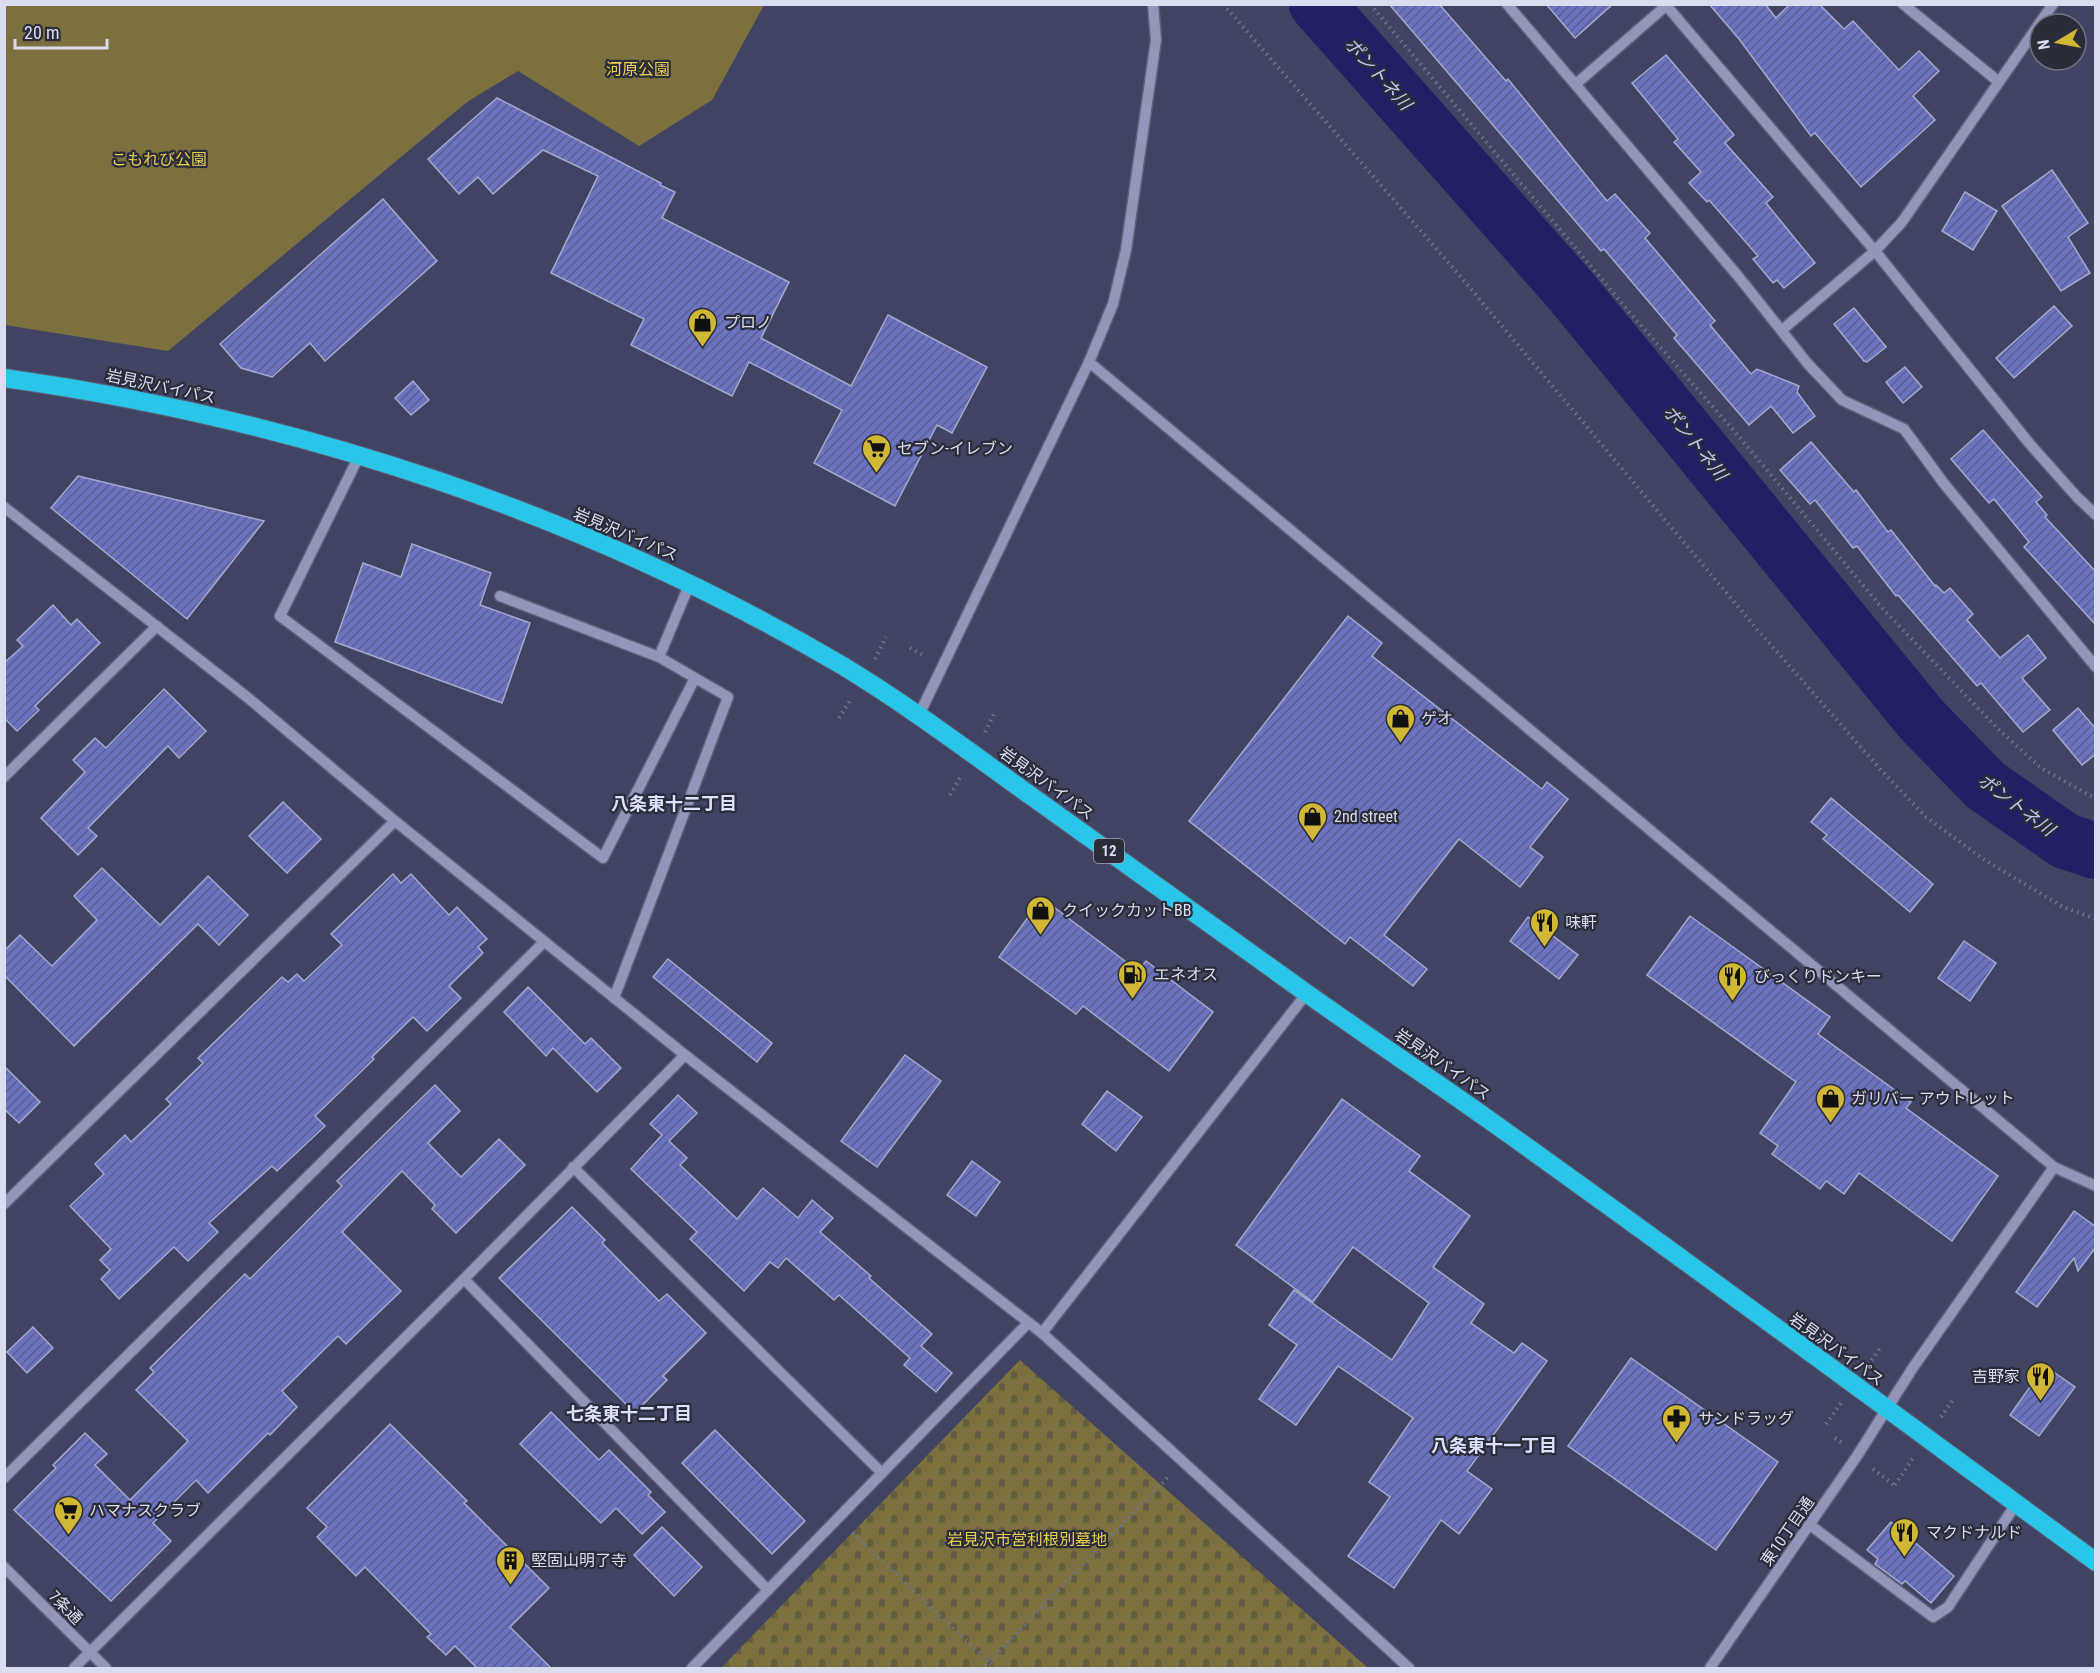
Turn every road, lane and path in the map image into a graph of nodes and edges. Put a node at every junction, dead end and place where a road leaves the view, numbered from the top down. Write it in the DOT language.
graph roads {
  1 [pos="1153,4"];
  2 [pos="1223,4"];
  3 [pos="1370,4"];
  4 [pos="1507,4"];
  5 [pos="1903,4"];
  6 [pos="2053,4"];
  7 [pos="1666,5"];
  8 [pos="1999,82"];
  9 [pos="1576,84"];
  10 [pos="1875,251"];
  11 [pos="1782,330"];
  12 [pos="1089,362"];
  13 [pos="4,378"];
  14 [pos="359,456"];
  15 [pos="4,507"];
  16 [pos="2096,515"];
  17 [pos="690,583"];
  18 [pos="500,596"];
  19 [pos="157,626"];
  20 [pos="659,657"];
  21 [pos="2096,667"];
  22 [pos="695,678"];
  23 [pos="919,715"];
  24 [pos="4,777"];
  25 [pos="2096,799"];
  26 [pos="395,821"];
  27 [pos="2096,919"];
  28 [pos="544,942"];
  29 [pos="1307,993"];
  30 [pos="614,998"];
  31 [pos="685,1054"];
  32 [pos="573,1167"];
  33 [pos="2054,1167"];
  34 [pos="2096,1186"];
  35 [pos="4,1204"];
  36 [pos="464,1279"];
  37 [pos="1028,1323"];
  38 [pos="1042,1333"];
  39 [pos="1886,1408"];
  40 [pos="1183,1462"];
  41 [pos="882,1473"];
  42 [pos="4,1478"];
  43 [pos="2016,1504"];
  44 [pos="837,1519"];
  45 [pos="1810,1525"];
  46 [pos="2096,1562"];
  47 [pos="4,1567"];
  48 [pos="768,1590"];
  49 [pos="90,1653"];
  50 [pos="989,1662"];
  51 [pos="74,1668"];
  52 [pos="105,1668"];
  53 [pos="692,1668"];
  54 [pos="983,1668"];
  55 [pos="996,1668"];
  56 [pos="1409,1668"];
  57 [pos="1710,1668"];
  1 -- 12 [label="street"];
  2 -- 27 [label="path"];
  3 -- 25 [label="path"];
  4 -- 9 [label="street"];
  5 -- 8 [label="street"];
  6 -- 8 [label="street"];
  7 -- 9 [label="street"];
  7 -- 10 [label="street"];
  8 -- 10 [label="street"];
  9 -- 11 [label="street"];
  10 -- 11 [label="street"];
  10 -- 16 [label="street"];
  11 -- 21 [label="street"];
  12 -- 23 [label="street"];
  12 -- 33 [label="street"];
  13 -- 14 [label="highway, 岩見沢バイパス / 12"];
  14 -- 17 [label="highway, 岩見沢バイパス / 12"];
  14 -- 22 [label="street"];
  15 -- 19 [label="street"];
  17 -- 20 [label="street"];
  17 -- 23 [label="highway, 岩見沢バイパス / 12"];
  18 -- 20 [label="street"];
  19 -- 24 [label="street"];
  19 -- 26 [label="street"];
  20 -- 22 [label="street"];
  22 -- 30 [label="street"];
  23 -- 29 [label="highway, 岩見沢バイパス / 12"];
  26 -- 28 [label="street"];
  26 -- 35 [label="street"];
  28 -- 30 [label="street"];
  28 -- 42 [label="street"];
  29 -- 38 [label="street"];
  29 -- 39 [label="highway, 岩見沢バイパス / 12"];
  30 -- 31 [label="street"];
  31 -- 32 [label="street"];
  31 -- 37 [label="street"];
  32 -- 36 [label="street"];
  32 -- 41 [label="street"];
  33 -- 34 [label="street"];
  33 -- 39 [label="street, 東10丁目通"];
  36 -- 48 [label="street"];
  36 -- 49 [label="street"];
  37 -- 38 [label="street"];
  37 -- 41 [label="street"];
  38 -- 40 [label="street"];
  39 -- 43 [label="highway, 岩見沢バイパス / 12"];
  39 -- 45 [label="street, 東10丁目通"];
  40 -- 50 [label="path"];
  40 -- 56 [label="street"];
  41 -- 44 [label="street"];
  43 -- 45 [label="street"];
  43 -- 46 [label="highway, 岩見沢バイパス / 12"];
  44 -- 48 [label="street"];
  44 -- 50 [label="path"];
  45 -- 57 [label="street, 東10丁目通"];
  47 -- 49 [label="street, 7条通"];
  48 -- 53 [label="street"];
  49 -- 51 [label="street"];
  49 -- 52 [label="street, 7条通"];
  50 -- 54 [label="path"];
  50 -- 55 [label="path"];
}
